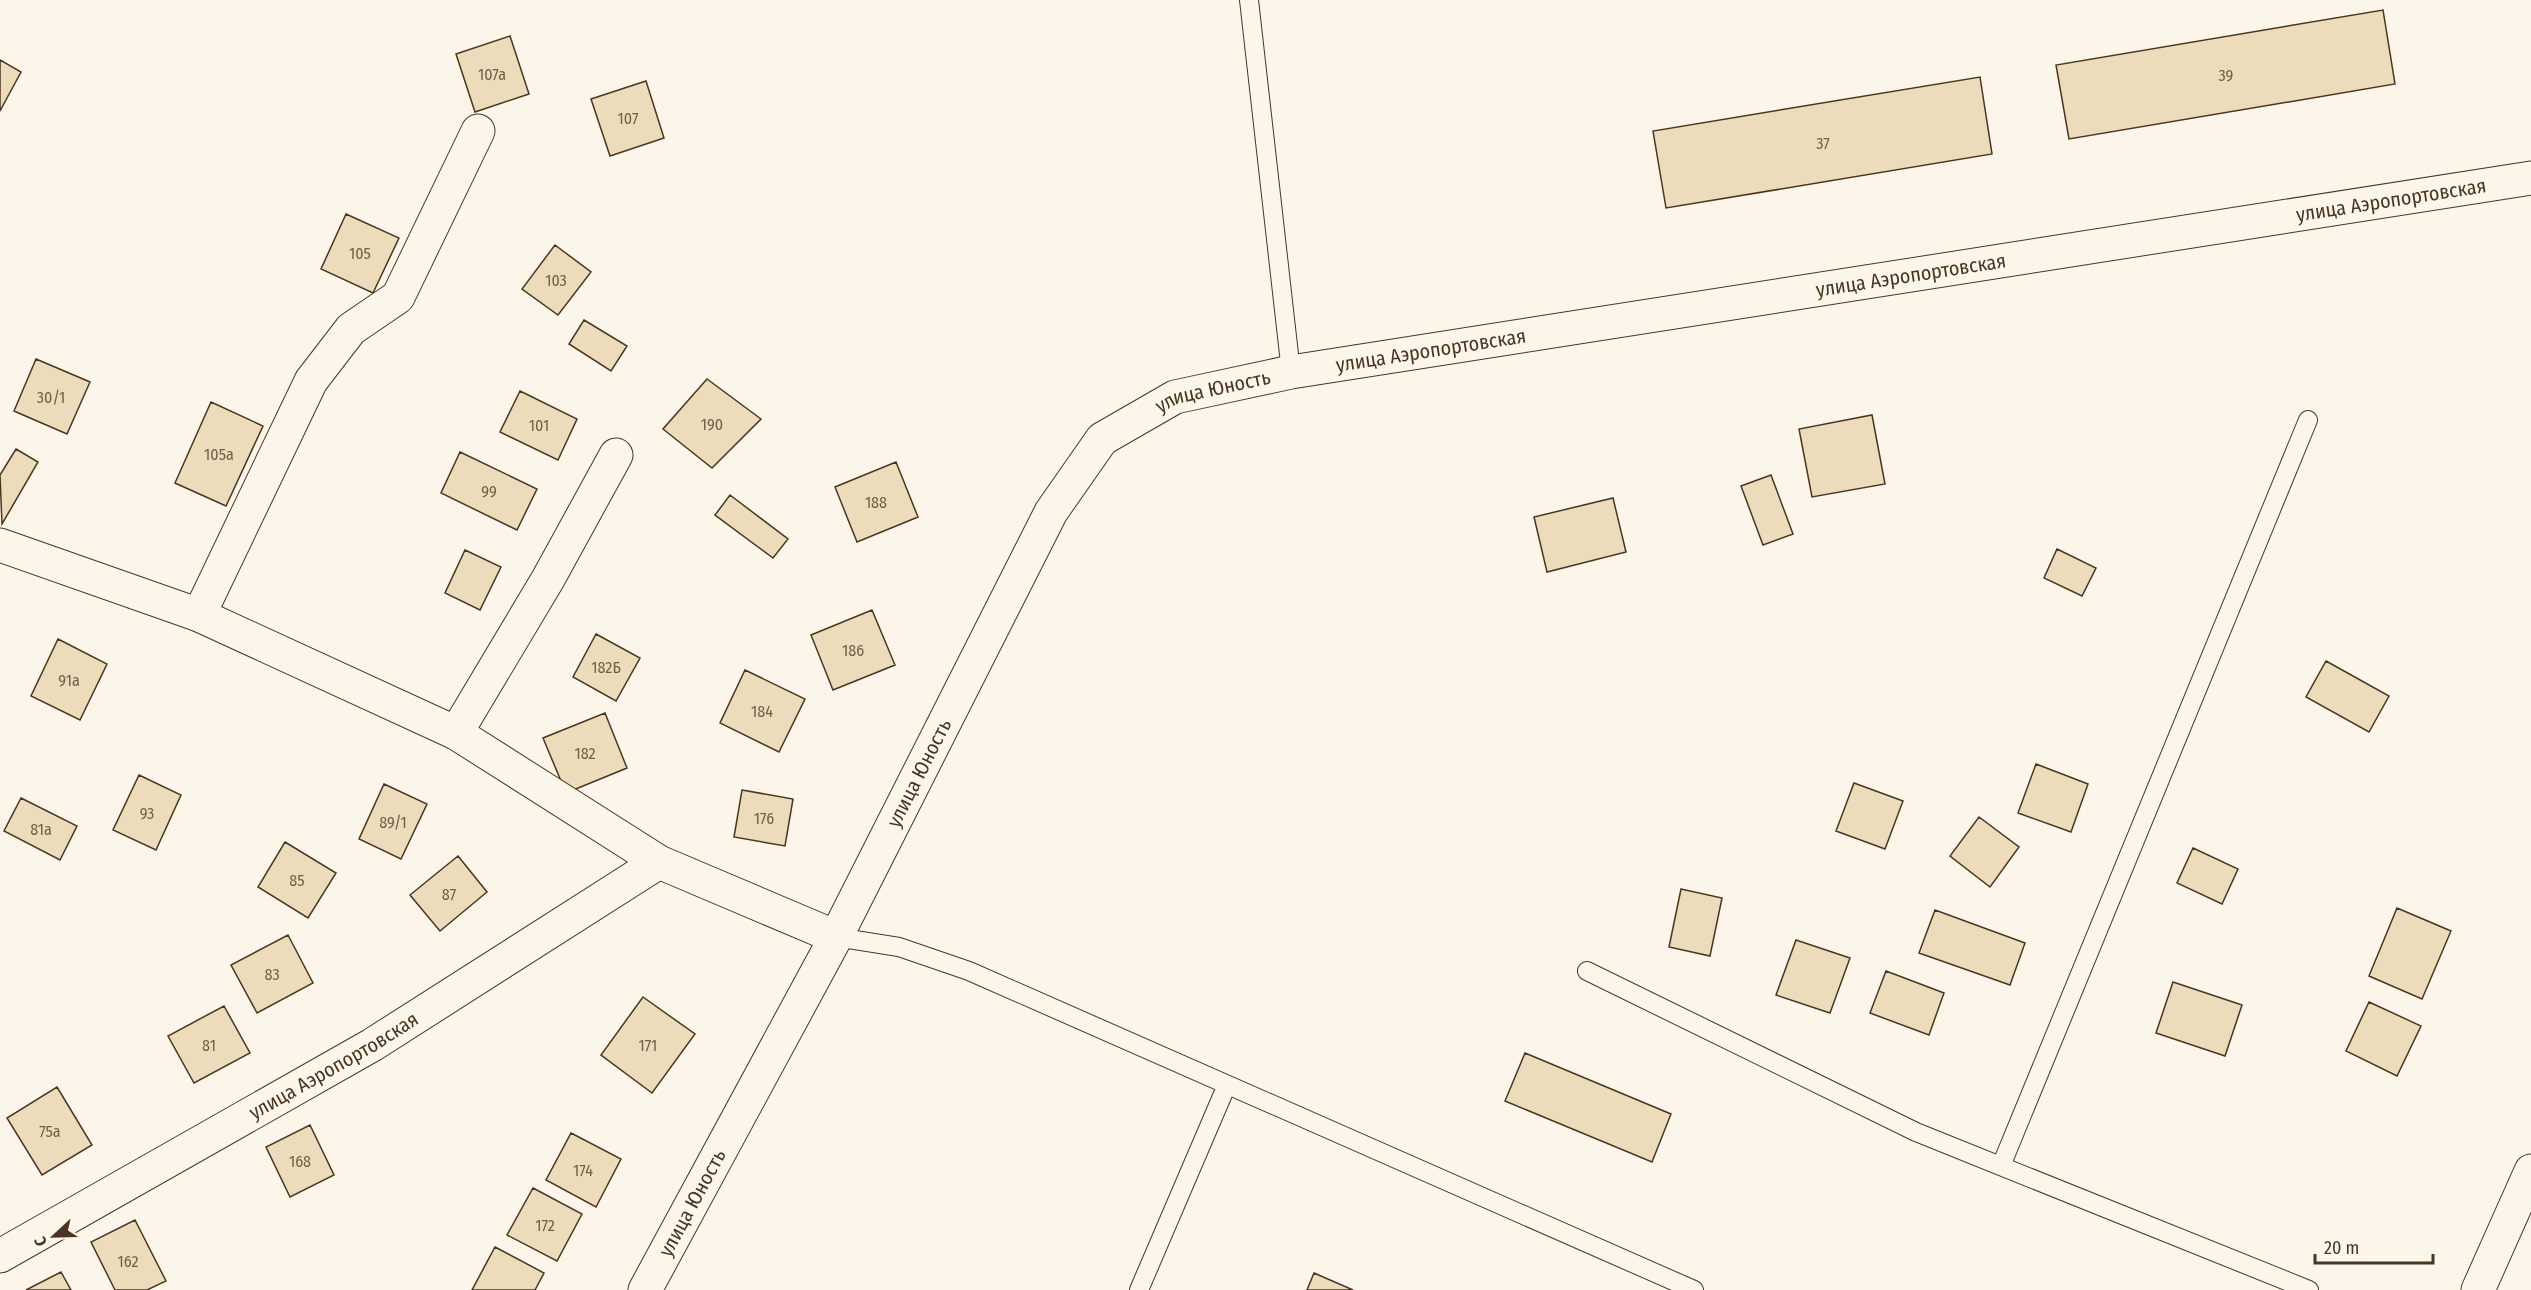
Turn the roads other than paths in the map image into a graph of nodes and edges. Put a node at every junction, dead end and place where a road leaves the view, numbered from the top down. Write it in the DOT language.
graph roads {
  1 [pos="1249,0"];
  2 [pos="478,131"];
  3 [pos="2531,178"];
  4 [pos="1291,372"];
  5 [pos="2308,420"];
  6 [pos="616,455"];
  7 [pos="0,545"];
  8 [pos="199,615"];
  9 [pos="456,733"];
  10 [pos="659,862"];
  11 [pos="836,937"];
  12 [pos="1587,971"];
  13 [pos="1226,1087"];
  14 [pos="2001,1166"];
  15 [pos="2531,1171"];
  16 [pos="0,1256"];
  17 [pos="645,1290"];
  18 [pos="1139,1290"];
  19 [pos="1694,1290"];
  20 [pos="2309,1290"];
  21 [pos="2478,1290"];
  1 -- 4 [label="lane"];
  2 -- 8 [label="street"];
  3 -- 4 [label="street, улица Аэропортовская"];
  4 -- 11 [label="street, улица Юность"];
  5 -- 14 [label="lane"];
  6 -- 9 [label="street"];
  7 -- 8 [label="street"];
  8 -- 9 [label="street"];
  9 -- 10 [label="street"];
  10 -- 11 [label="street"];
  10 -- 16 [label="street, улица Аэропортовская"];
  11 -- 13 [label="lane"];
  11 -- 17 [label="street, улица Юность"];
  12 -- 14 [label="lane"];
  13 -- 18 [label="lane"];
  13 -- 19 [label="lane"];
  14 -- 20 [label="lane"];
  15 -- 21 [label="street"];
}
